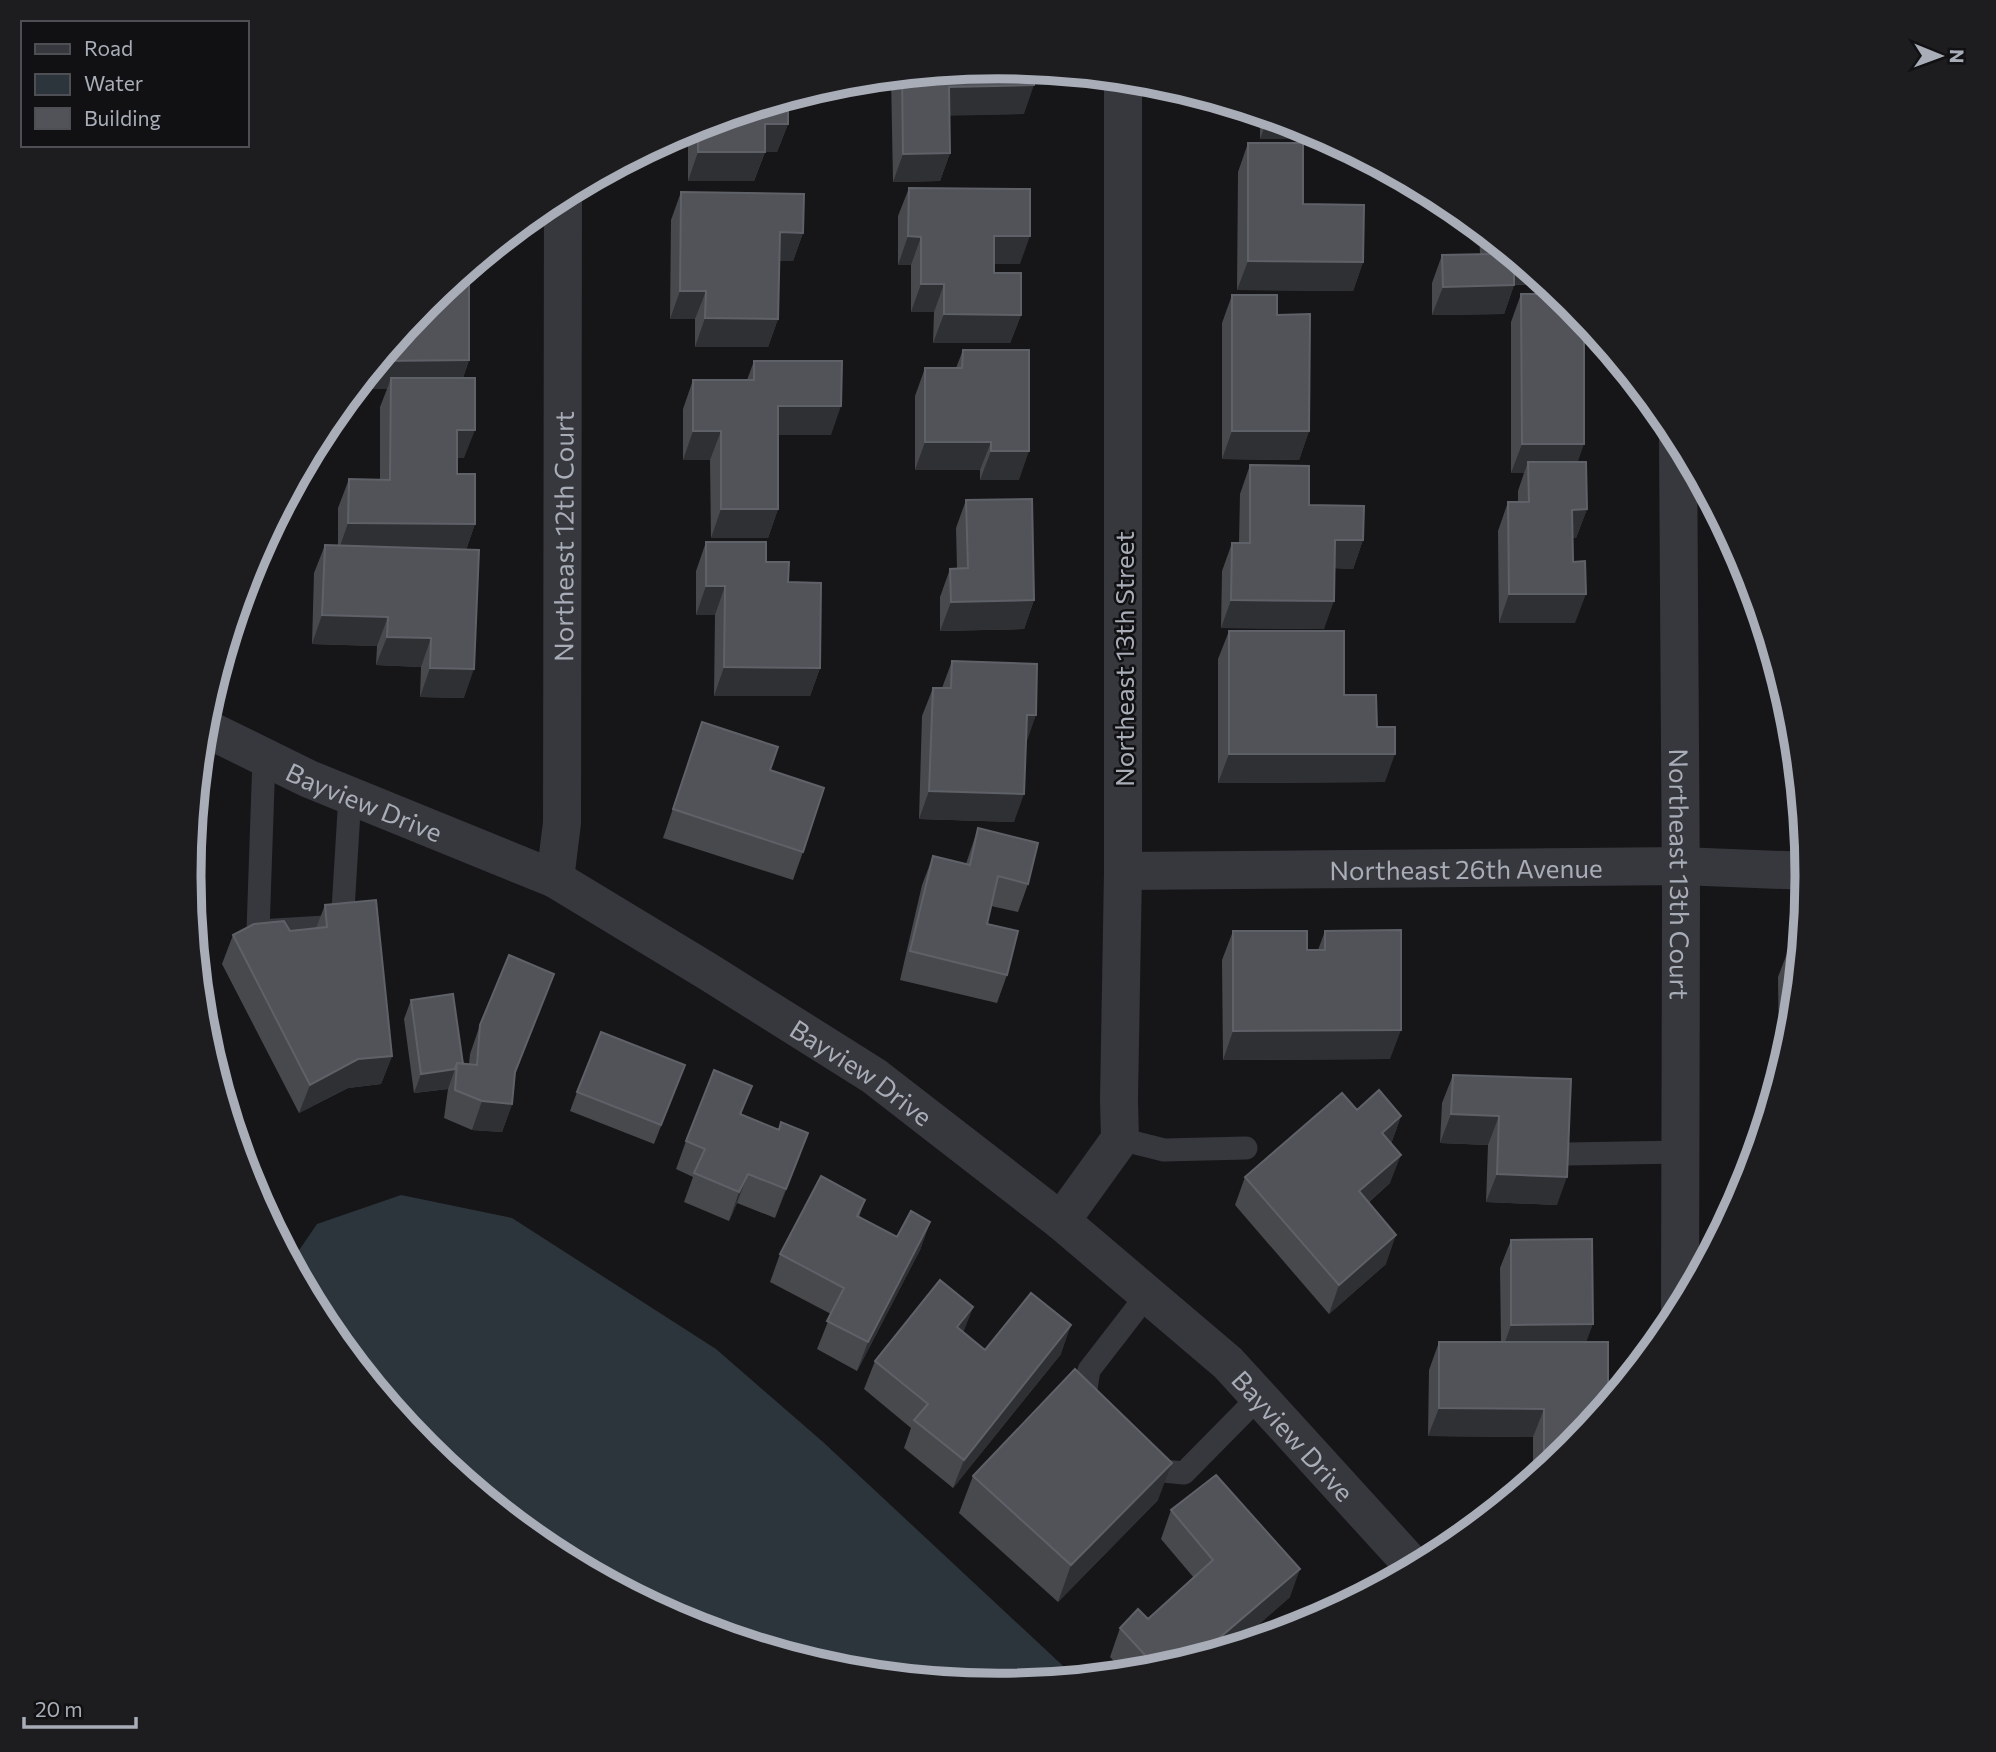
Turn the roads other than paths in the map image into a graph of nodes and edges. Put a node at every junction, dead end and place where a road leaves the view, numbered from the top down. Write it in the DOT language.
graph roads {
  1 [pos="1123,89"];
  2 [pos="563,208"];
  3 [pos="1678,461"];
  4 [pos="214,732"];
  5 [pos="264,757"];
  6 [pos="350,795"];
  7 [pos="1681,866"];
  8 [pos="1123,871"];
  9 [pos="1795,871"];
  10 [pos="555,879"];
  11 [pos="1120,1139"];
  12 [pos="1246,1148"];
  13 [pos="1680,1152"];
  14 [pos="1569,1154"];
  15 [pos="1061,1221"];
  16 [pos="1680,1288"];
  17 [pos="1147,1295"];
  18 [pos="1259,1397"];
  19 [pos="1104,1420"];
  20 [pos="1124,1440"];
  21 [pos="1407,1560"];
  1 -- 8 [label="street, Northeast 13th Street"];
  2 -- 10 [label="street, Northeast 12th Court"];
  3 -- 7 [label="street, Northeast 13th Court"];
  4 -- 5 [label="street, Bayview Drive"];
  5 -- 6 [label="street, Bayview Drive"];
  5 -- 6 [label="lane"];
  6 -- 10 [label="street, Bayview Drive"];
  7 -- 8 [label="street, Northeast 26th Avenue"];
  7 -- 9 [label="street, Northeast 26th Avenue"];
  7 -- 13 [label="street, Northeast 13th Court"];
  8 -- 11 [label="street, Northeast 13th Street"];
  10 -- 15 [label="street, Bayview Drive"];
  11 -- 12 [label="lane"];
  11 -- 15 [label="street"];
  13 -- 14 [label="lane"];
  13 -- 16 [label="street, Northeast 13th Court"];
  15 -- 17 [label="street, Bayview Drive"];
  17 -- 18 [label="street, Bayview Drive"];
  17 -- 19 [label="lane"];
  18 -- 20 [label="lane"];
  18 -- 21 [label="street, Bayview Drive"];
}
